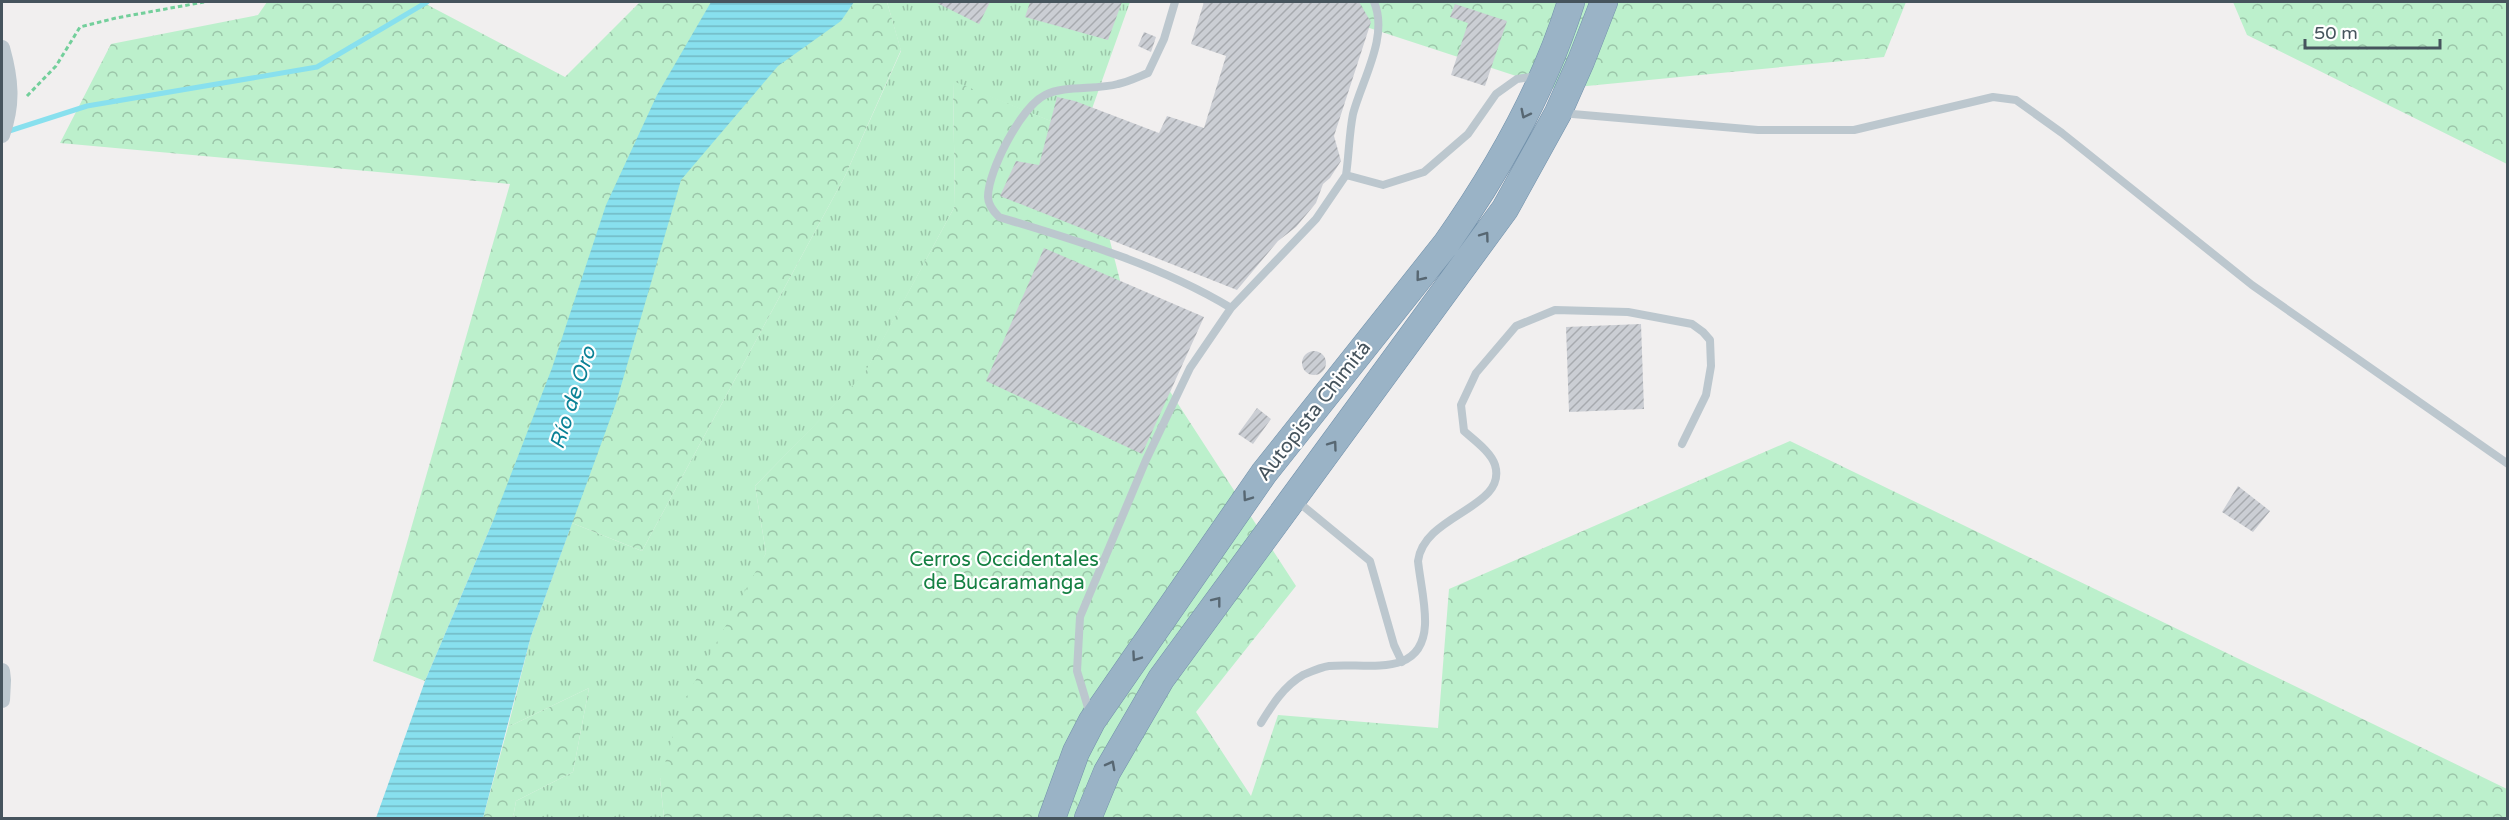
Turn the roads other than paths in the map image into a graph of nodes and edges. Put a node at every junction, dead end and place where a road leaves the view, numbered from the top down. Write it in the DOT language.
graph roads {
  1 [pos="1175,2"];
  2 [pos="1374,2"];
  3 [pos="1571,2"];
  4 [pos="1604,2"];
  5 [pos="2,48"];
  6 [pos="1543,76"];
  7 [pos="1558,113"];
  8 [pos="2,135"];
  9 [pos="1346,175"];
  10 [pos="1231,308"];
  11 [pos="1682,444"];
  12 [pos="2508,464"];
  13 [pos="1294,499"];
  14 [pos="1402,662"];
  15 [pos="2,671"];
  16 [pos="2,700"];
  17 [pos="1092,721"];
  18 [pos="1261,723"];
  19 [pos="1052,819"];
  20 [pos="1088,819"];
  1 -- 10 [label="lane"];
  2 -- 9 [label="lane"];
  3 -- 6 [label="highway, Autopista Chimitá"];
  4 -- 7 [label="highway, Autopista Chimitá"];
  5 -- 8 [label="street"];
  6 -- 9 [label="lane"];
  6 -- 17 [label="highway, Autopista Chimitá, one-way"];
  7 -- 12 [label="lane"];
  13 -- 7 [label="highway, Autopista Chimitá, one-way"];
  9 -- 10 [label="lane"];
  10 -- 17 [label="lane"];
  11 -- 14 [label="lane"];
  13 -- 14 [label="lane"];
  20 -- 13 [label="highway, Autopista Chimitá, one-way"];
  14 -- 18 [label="lane"];
  15 -- 16 [label="street"];
  17 -- 19 [label="highway, Autopista Chimitá"];
}
